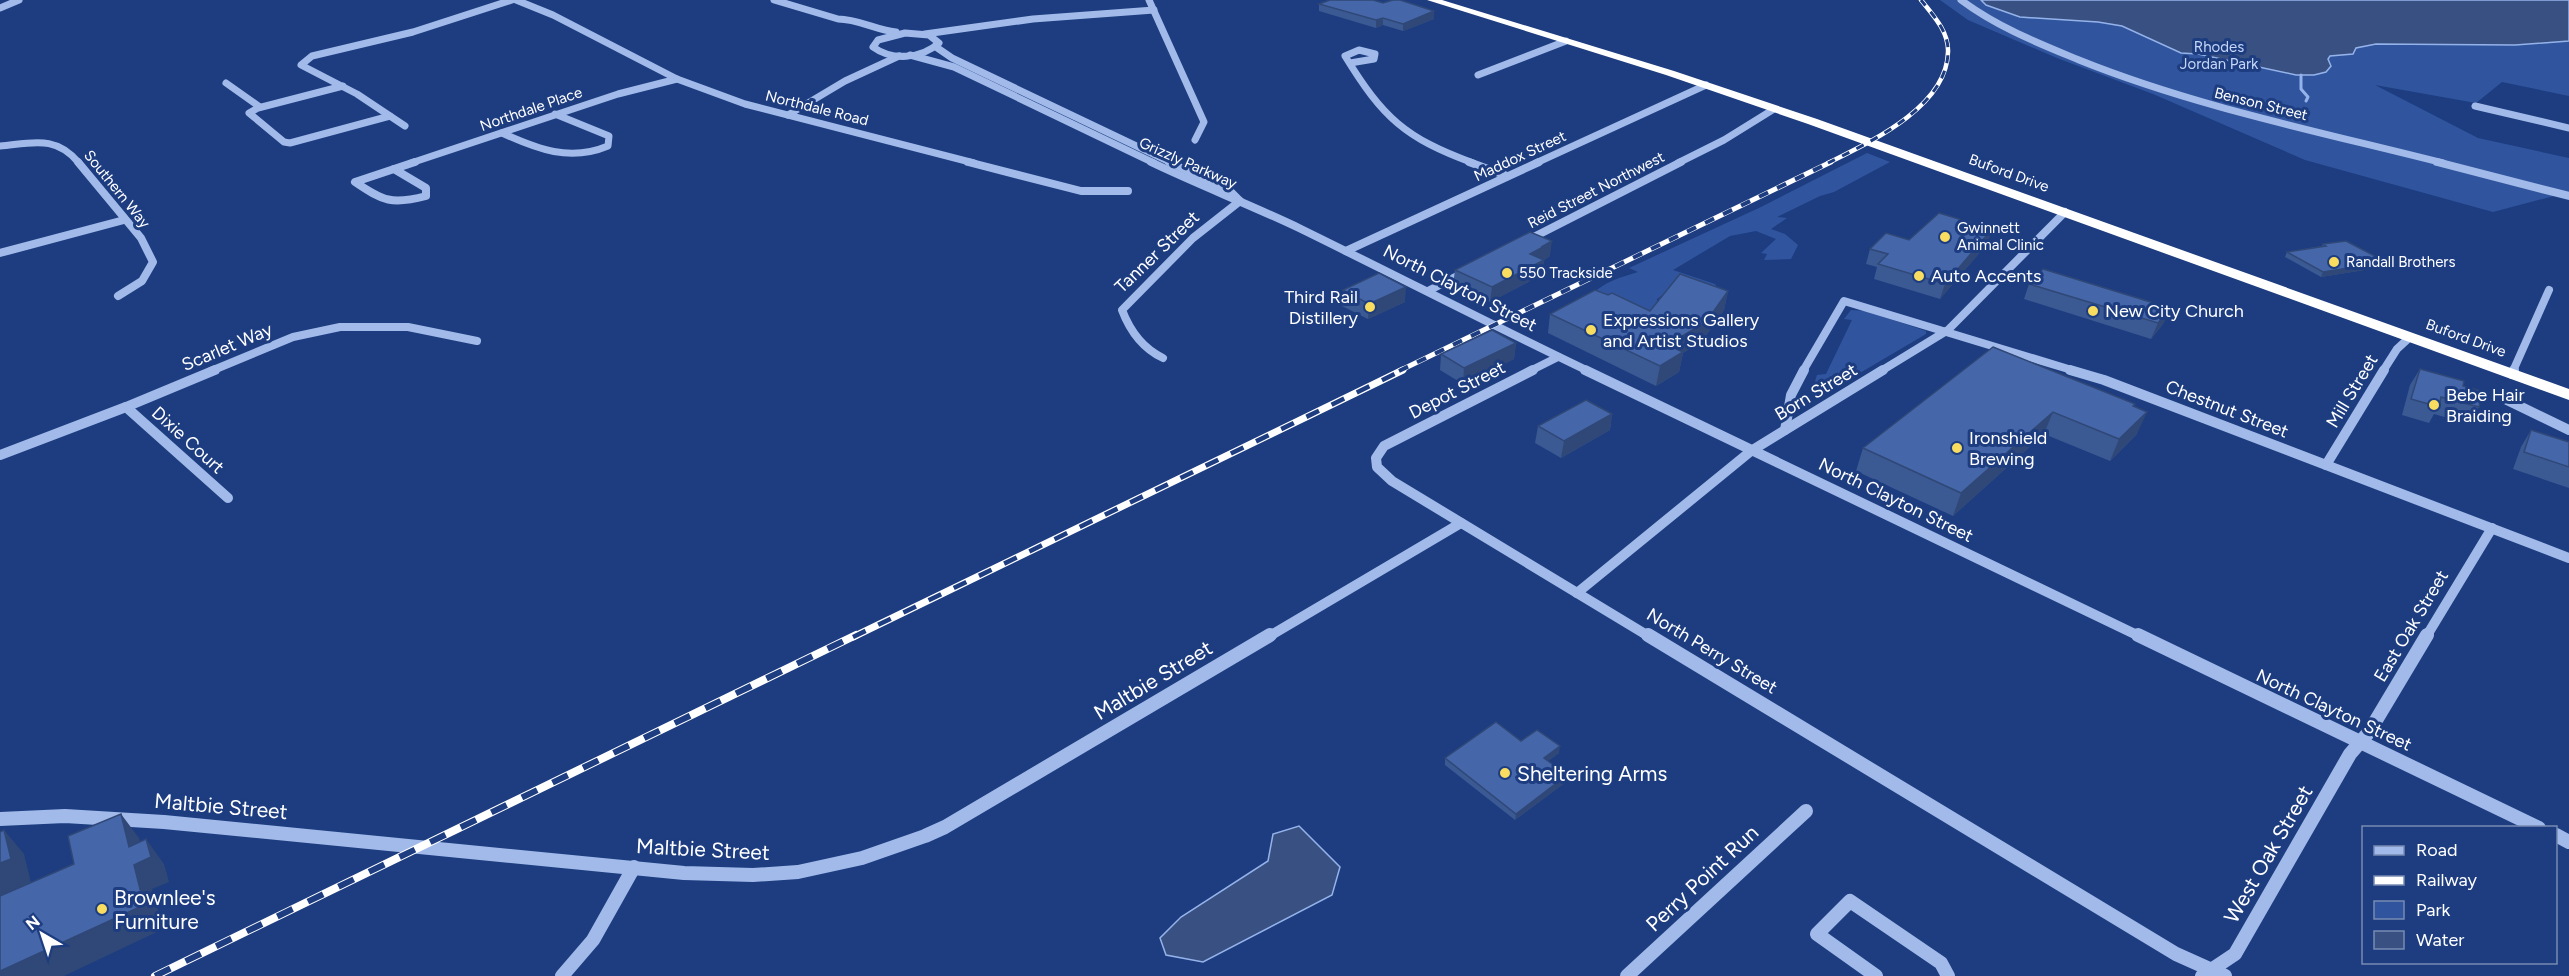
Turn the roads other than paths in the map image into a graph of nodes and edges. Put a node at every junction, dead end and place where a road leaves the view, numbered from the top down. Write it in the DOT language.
graph roads {
  1 [pos="19,0"];
  2 [pos="514,0"];
  3 [pos="774,0"];
  4 [pos="794,0"];
  5 [pos="1149,0"];
  6 [pos="1432,0"];
  7 [pos="1960,0"];
  8 [pos="785,3"];
  9 [pos="0,8"];
  10 [pos="1154,10"];
  11 [pos="838,19"];
  12 [pos="991,25"];
  13 [pos="866,33"];
  14 [pos="905,33"];
  15 [pos="925,33"];
  16 [pos="1566,41"];
  17 [pos="937,45"];
  18 [pos="881,53"];
  19 [pos="899,55"];
  20 [pos="910,55"];
  21 [pos="1350,63"];
  22 [pos="1478,75"];
  23 [pos="677,79"];
  24 [pos="845,81"];
  25 [pos="226,83"];
  26 [pos="1706,85"];
  27 [pos="343,86"];
  28 [pos="2475,106"];
  29 [pos="260,107"];
  30 [pos="1774,109"];
  31 [pos="555,114"];
  32 [pos="788,115"];
  33 [pos="390,116"];
  34 [pos="405,126"];
  35 [pos="2569,128"];
  36 [pos="502,133"];
  37 [pos="1195,140"];
  38 [pos="0,146"];
  39 [pos="394,169"];
  40 [pos="1507,176"];
  41 [pos="1128,191"];
  42 [pos="2569,196"];
  43 [pos="1240,201"];
  44 [pos="2065,212"];
  45 [pos="124,220"];
  46 [pos="1511,248"];
  47 [pos="1346,251"];
  48 [pos="0,253"];
  49 [pos="1470,269"];
  50 [pos="2549,290"];
  51 [pos="1428,291"];
  52 [pos="118,296"];
  53 [pos="1948,330"];
  54 [pos="2410,337"];
  55 [pos="477,341"];
  56 [pos="1558,357"];
  57 [pos="1163,358"];
  58 [pos="2512,374"];
  59 [pos="2569,395"];
  60 [pos="2507,400"];
  61 [pos="126,407"];
  62 [pos="1785,430"];
  63 [pos="2569,430"];
  64 [pos="1751,451"];
  65 [pos="0,455"];
  66 [pos="1376,458"];
  67 [pos="2326,465"];
  68 [pos="228,498"];
  69 [pos="1461,523"];
  70 [pos="2492,528"];
  71 [pos="2569,558"];
  72 [pos="1577,593"];
  73 [pos="2360,742"];
  74 [pos="1806,811"];
  75 [pos="0,819"];
  76 [pos="2535,826"];
  77 [pos="634,867"];
  78 [pos="2213,974"];
  79 [pos="562,976"];
  80 [pos="1627,976"];
  81 [pos="1876,976"];
  82 [pos="1948,976"];
  1 -- 9 [label="street"];
  2 -- 23 [label="street, Northdale Road"];
  2 -- 27 [label="street"];
  3 -- 8 [label="street"];
  4 -- 8 [label="street"];
  5 -- 10 [label="street"];
  6 -- 16 [label="highway, Buford Drive"];
  7 -- 42 [label="street, Benson Street"];
  8 -- 11 [label="street"];
  10 -- 12 [label="street"];
  10 -- 37 [label="street"];
  11 -- 13 [label="street"];
  11 -- 14 [label="street"];
  12 -- 15 [label="street"];
  12 -- 17 [label="street"];
  14 -- 15 [label="street"];
  14 -- 18 [label="street"];
  15 -- 17 [label="street, Grizzly Parkway"];
  16 -- 22 [label="street"];
  16 -- 26 [label="highway, Buford Drive"];
  17 -- 20 [label="street"];
  17 -- 43 [label="street, Grizzly Parkway"];
  18 -- 19 [label="street"];
  18 -- 24 [label="street"];
  19 -- 20 [label="street"];
  19 -- 24 [label="street"];
  20 -- 43 [label="street, Grizzly Parkway"];
  21 -- 40 [label="street"];
  23 -- 31 [label="street, Northdale Place"];
  23 -- 32 [label="street, Northdale Road"];
  24 -- 32 [label="street"];
  25 -- 29 [label="street"];
  26 -- 30 [label="highway, Buford Drive"];
  26 -- 40 [label="street, Maddox Street"];
  27 -- 29 [label="street"];
  27 -- 33 [label="street"];
  28 -- 35 [label="street"];
  29 -- 33 [label="street"];
  30 -- 44 [label="highway, Buford Drive"];
  30 -- 46 [label="street, Reid Street Northwest"];
  31 -- 36 [label="street, Northdale Place"];
  31 -- 36 [label="street"];
  32 -- 41 [label="street, Northdale Road"];
  33 -- 34 [label="street"];
  36 -- 39 [label="street, Northdale Place"];
  38 -- 45 [label="street, Southern Way"];
  39 -- 39 [label="street, Northdale Place"];
  40 -- 47 [label="street, Maddox Street"];
  43 -- 47 [label="street, North Clayton Street"];
  43 -- 57 [label="street, Tanner Street"];
  44 -- 53 [label="street, Born Street"];
  44 -- 54 [label="highway, Buford Drive"];
  45 -- 48 [label="street"];
  45 -- 52 [label="street, Southern Way"];
  47 -- 51 [label="street, North Clayton Street"];
  49 -- 51 [label="street"];
  50 -- 58 [label="street"];
  51 -- 56 [label="street, North Clayton Street"];
  53 -- 62 [label="street, Born Street"];
  53 -- 62 [label="street, Chestnut Street"];
  53 -- 67 [label="street, Chestnut Street"];
  54 -- 58 [label="highway, Buford Drive"];
  54 -- 67 [label="street, Mill Street"];
  55 -- 61 [label="street, Scarlet Way"];
  56 -- 64 [label="street, North Clayton Street"];
  56 -- 66 [label="street, Depot Street"];
  58 -- 59 [label="highway, Buford Drive"];
  60 -- 63 [label="street"];
  61 -- 65 [label="street, Scarlet Way"];
  61 -- 68 [label="street, Dixie Court"];
  62 -- 64 [label="street, Born Street"];
  64 -- 72 [label="street, Born Street"];
  64 -- 73 [label="street, North Clayton Street"];
  66 -- 69 [label="street, North Perry Street"];
  67 -- 70 [label="street, Chestnut Street"];
  69 -- 72 [label="street, North Perry Street"];
  69 -- 77 [label="street, Maltbie Street"];
  70 -- 71 [label="street, Chestnut Street"];
  70 -- 73 [label="street, East Oak Street"];
  72 -- 78 [label="street, North Perry Street"];
  73 -- 76 [label="street, North Clayton Street"];
  73 -- 78 [label="street, West Oak Street"];
  74 -- 80 [label="street, Perry Point Run"];
  75 -- 77 [label="street, Maltbie Street"];
  77 -- 79 [label="street"];
  81 -- 82 [label="street"];
}
